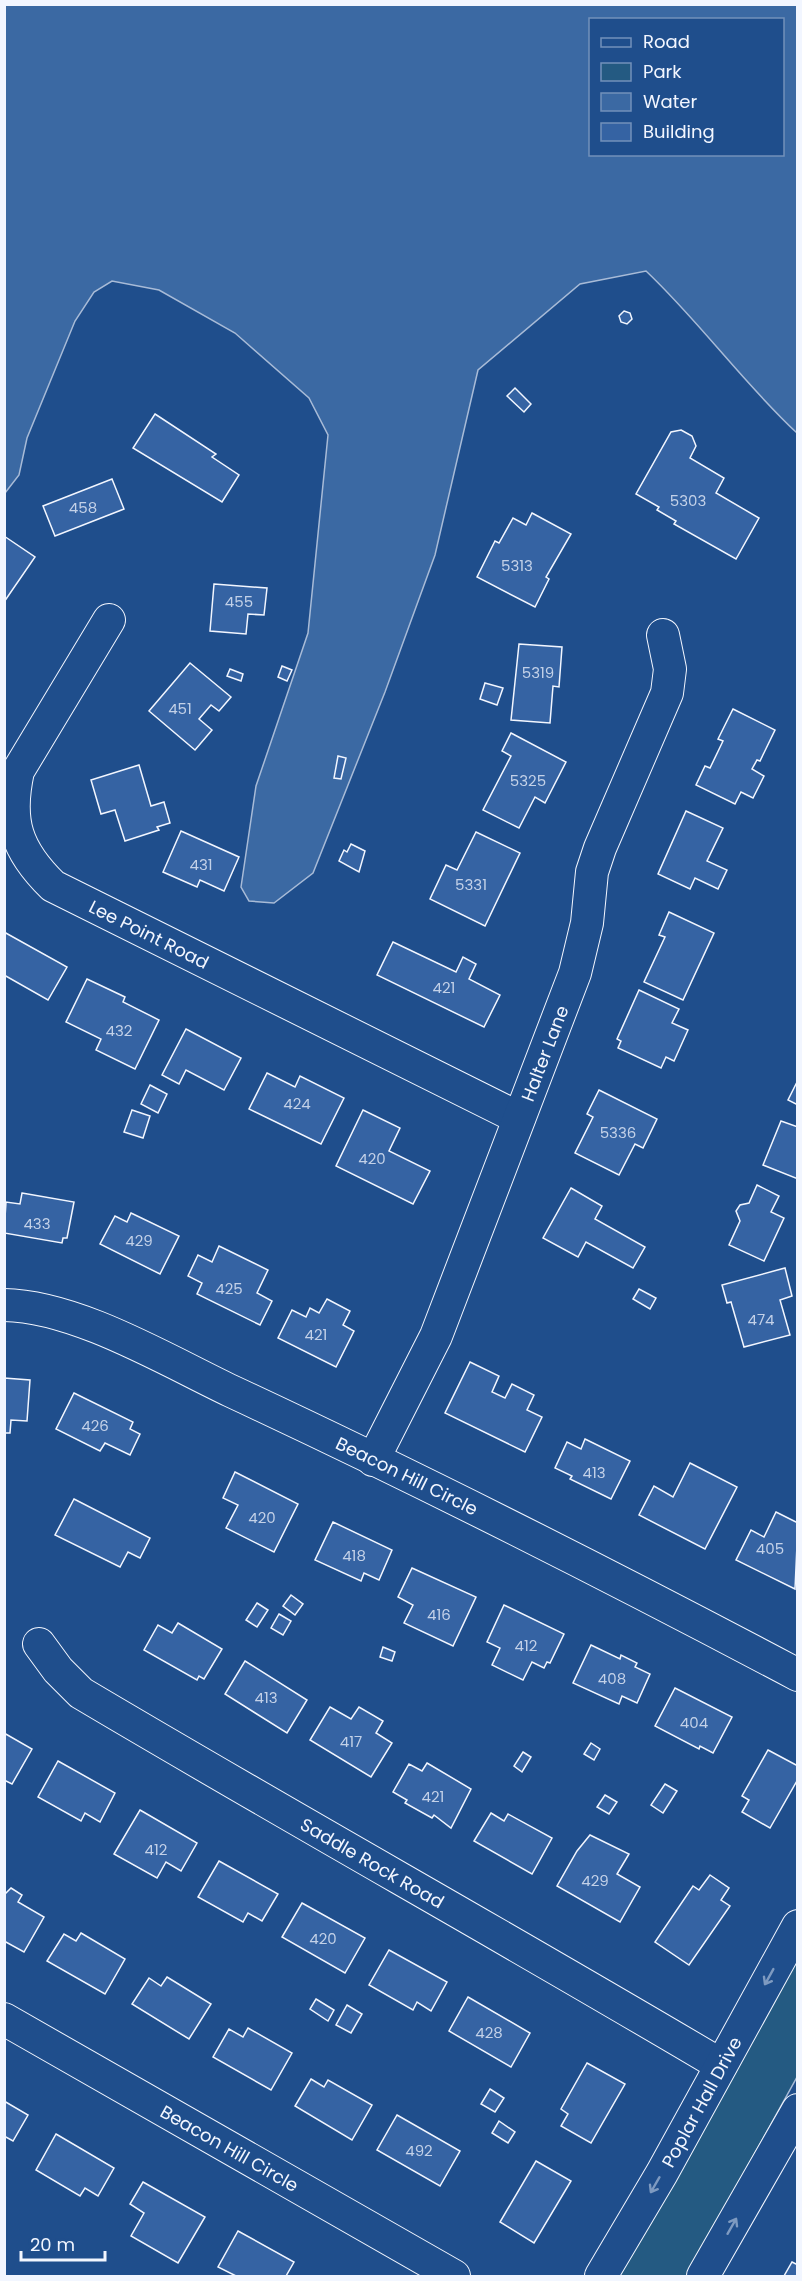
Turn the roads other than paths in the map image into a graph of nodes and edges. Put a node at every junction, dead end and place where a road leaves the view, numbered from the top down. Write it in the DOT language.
graph roads {
  1 [pos="109,620"];
  2 [pos="663,635"];
  3 [pos="519,1118"];
  4 [pos="4,1305"];
  5 [pos="373,1460"];
  6 [pos="39,1644"];
  7 [pos="798,1675"];
  8 [pos="798,1926"];
  9 [pos="4,2019"];
  10 [pos="721,2066"];
  11 [pos="798,2110"];
  12 [pos="454,2277"];
  13 [pos="601,2277"];
  14 [pos="703,2277"];
  1 -- 3 [label="street, Lee Point Road"];
  2 -- 3 [label="street, Halter Lane"];
  3 -- 5 [label="street, Halter Lane"];
  4 -- 5 [label="street, Beacon Hill Circle"];
  5 -- 7 [label="street, Beacon Hill Circle"];
  6 -- 10 [label="street, Saddle Rock Road"];
  8 -- 10 [label="street, Poplar Hall Drive, one-way"];
  9 -- 12 [label="street, Beacon Hill Circle"];
  10 -- 13 [label="street, Poplar Hall Drive, one-way"];
  14 -- 11 [label="street, one-way"];
}
